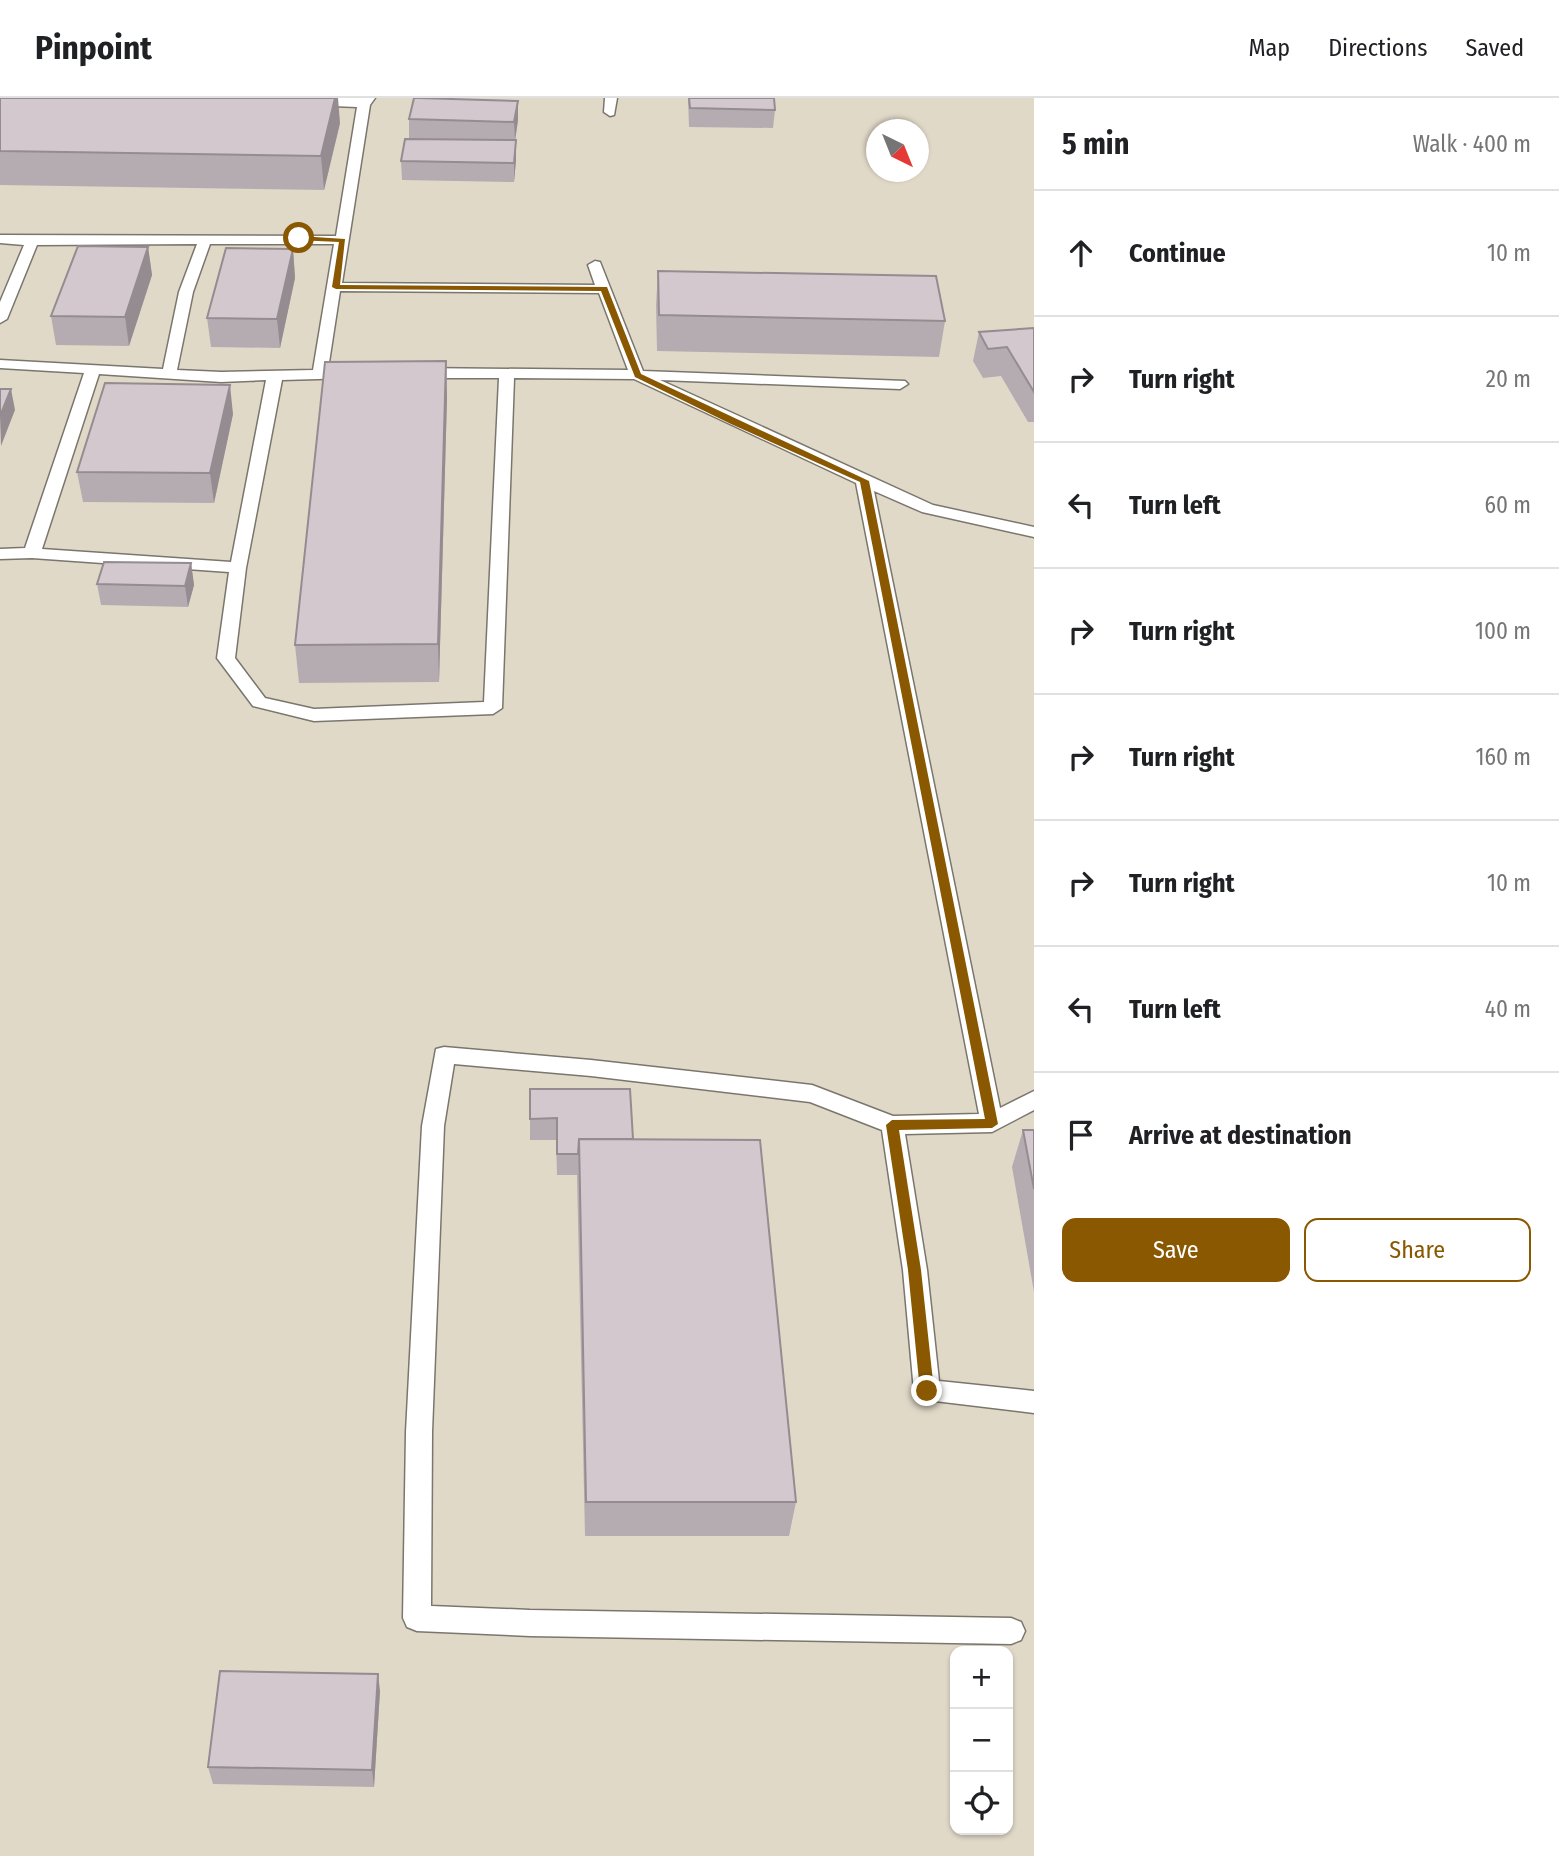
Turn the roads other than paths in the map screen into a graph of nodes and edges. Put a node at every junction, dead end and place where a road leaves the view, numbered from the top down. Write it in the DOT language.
graph roads {
  1 [pos="611,98"];
  2 [pos="367,101"];
  3 [pos="295,102"];
  4 [pos="610,112"];
  5 [pos="0,239"];
  6 [pos="205,240"];
  7 [pos="343,240"];
  8 [pos="32,241"];
  9 [pos="595,265"];
  10 [pos="336,287"];
  11 [pos="604,289"];
  12 [pos="0,319"];
  13 [pos="0,364"];
  14 [pos="93,369"];
  15 [pos="169,373"];
  16 [pos="320,373"];
  17 [pos="373,373"];
  18 [pos="400,373"];
  19 [pos="506,373"];
  20 [pos="275,375"];
  21 [pos="638,375"];
  22 [pos="900,384"];
  23 [pos="864,481"];
  24 [pos="1034,532"];
  25 [pos="32,553"];
  26 [pos="0,554"];
  27 [pos="238,568"];
  28 [pos="1034,1100"];
  29 [pos="992,1124"];
  30 [pos="892,1125"];
  31 [pos="1034,1402"];
  32 [pos="1011,1631"];
  1 -- 4 [label="lane"];
  2 -- 3 [label="lane"];
  2 -- 7 [label="lane"];
  5 -- 8 [label="lane"];
  6 -- 7 [label="lane"];
  6 -- 8 [label="lane"];
  6 -- 15 [label="lane"];
  7 -- 10 [label="lane"];
  8 -- 12 [label="lane"];
  9 -- 11 [label="lane"];
  10 -- 11 [label="lane"];
  10 -- 16 [label="lane"];
  11 -- 21 [label="lane"];
  13 -- 14 [label="lane"];
  14 -- 15 [label="lane"];
  14 -- 25 [label="lane"];
  15 -- 20 [label="lane"];
  16 -- 17 [label="lane"];
  16 -- 20 [label="lane"];
  18 -- 19 [label="lane"];
  19 -- 21 [label="lane"];
  19 -- 27 [label="lane"];
  20 -- 27 [label="lane"];
  21 -- 22 [label="lane"];
  21 -- 23 [label="lane"];
  23 -- 24 [label="lane"];
  23 -- 29 [label="lane"];
  25 -- 26 [label="lane"];
  25 -- 27 [label="lane"];
  28 -- 29 [label="lane"];
  29 -- 30 [label="lane"];
  30 -- 31 [label="lane"];
  30 -- 32 [label="lane"];
}
